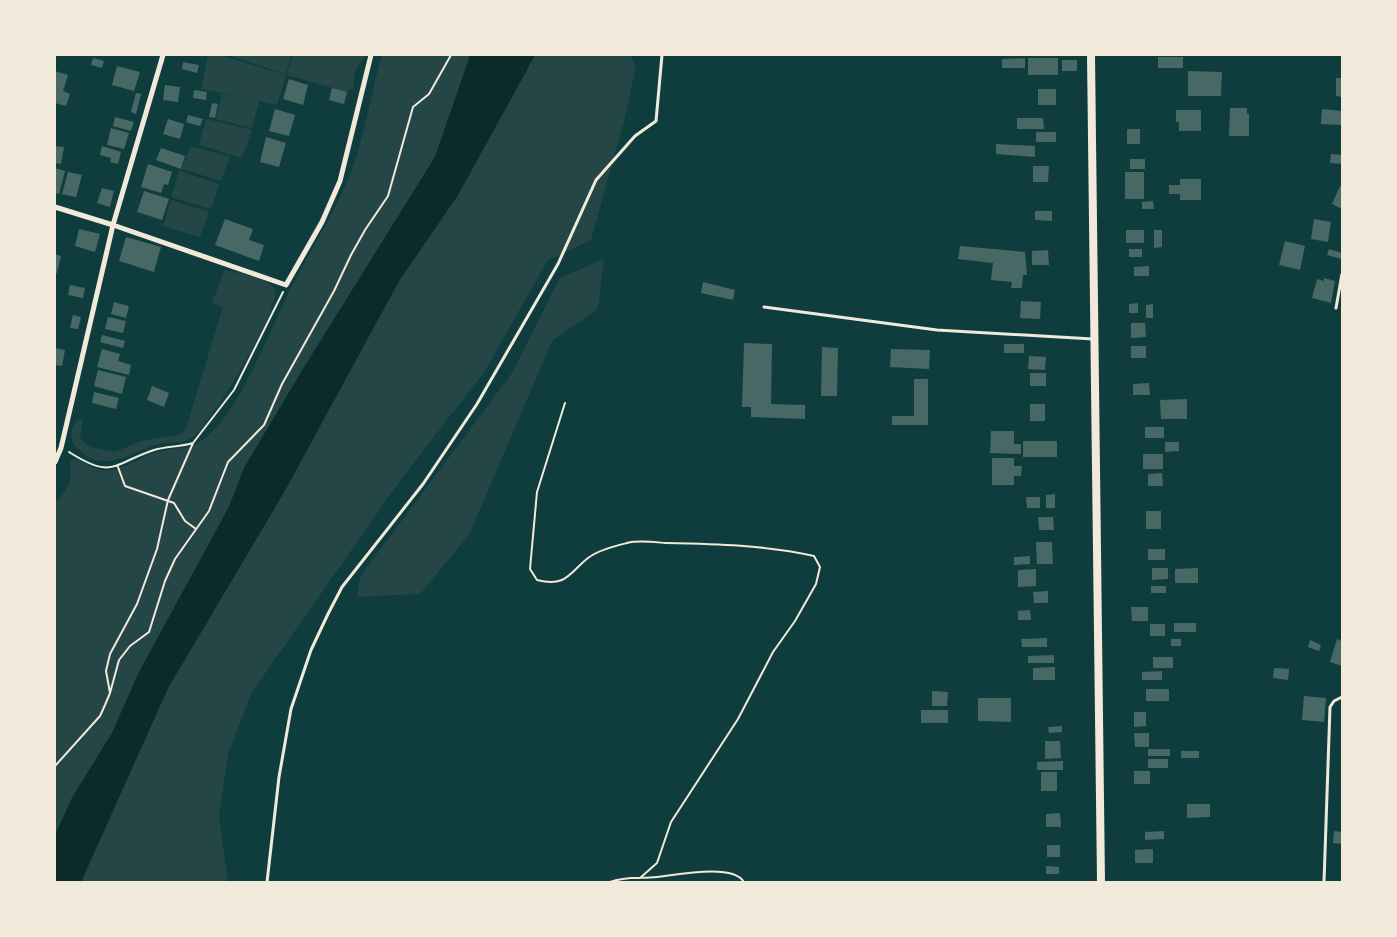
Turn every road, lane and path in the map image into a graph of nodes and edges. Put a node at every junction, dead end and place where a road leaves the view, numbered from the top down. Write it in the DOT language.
graph roads {
  1 [pos="163,55"];
  2 [pos="371,55"];
  3 [pos="451,55"];
  4 [pos="662,55"];
  5 [pos="1091,55"];
  6 [pos="55,207"];
  7 [pos="113,225"];
  8 [pos="1342,274"];
  9 [pos="286,285"];
  10 [pos="764,307"];
  11 [pos="1336,308"];
  12 [pos="1096,339"];
  13 [pos="565,403"];
  14 [pos="193,443"];
  15 [pos="61,448"];
  16 [pos="55,462"];
  17 [pos="118,466"];
  18 [pos="168,500"];
  19 [pos="196,528"];
  20 [pos="110,693"];
  21 [pos="1342,697"];
  22 [pos="55,766"];
  23 [pos="640,878"];
  24 [pos="266,882"];
  25 [pos="610,882"];
  26 [pos="744,882"];
  27 [pos="1101,882"];
  28 [pos="1324,882"];
  1 -- 7 [label="street"];
  2 -- 9 [label="street"];
  3 -- 19 [label="path"];
  4 -- 24 [label="lane"];
  5 -- 12 [label="street"];
  6 -- 7 [label="street"];
  7 -- 9 [label="street"];
  7 -- 15 [label="street"];
  8 -- 11 [label="lane"];
  9 -- 14 [label="path"];
  10 -- 12 [label="lane"];
  12 -- 27 [label="street"];
  13 -- 23 [label="path"];
  14 -- 17 [label="path"];
  14 -- 18 [label="path"];
  15 -- 16 [label="street"];
  15 -- 17 [label="path"];
  17 -- 18 [label="path"];
  18 -- 19 [label="path"];
  18 -- 20 [label="path"];
  19 -- 20 [label="path"];
  20 -- 22 [label="path"];
  21 -- 28 [label="lane"];
  23 -- 25 [label="path"];
  23 -- 26 [label="path"];
}
